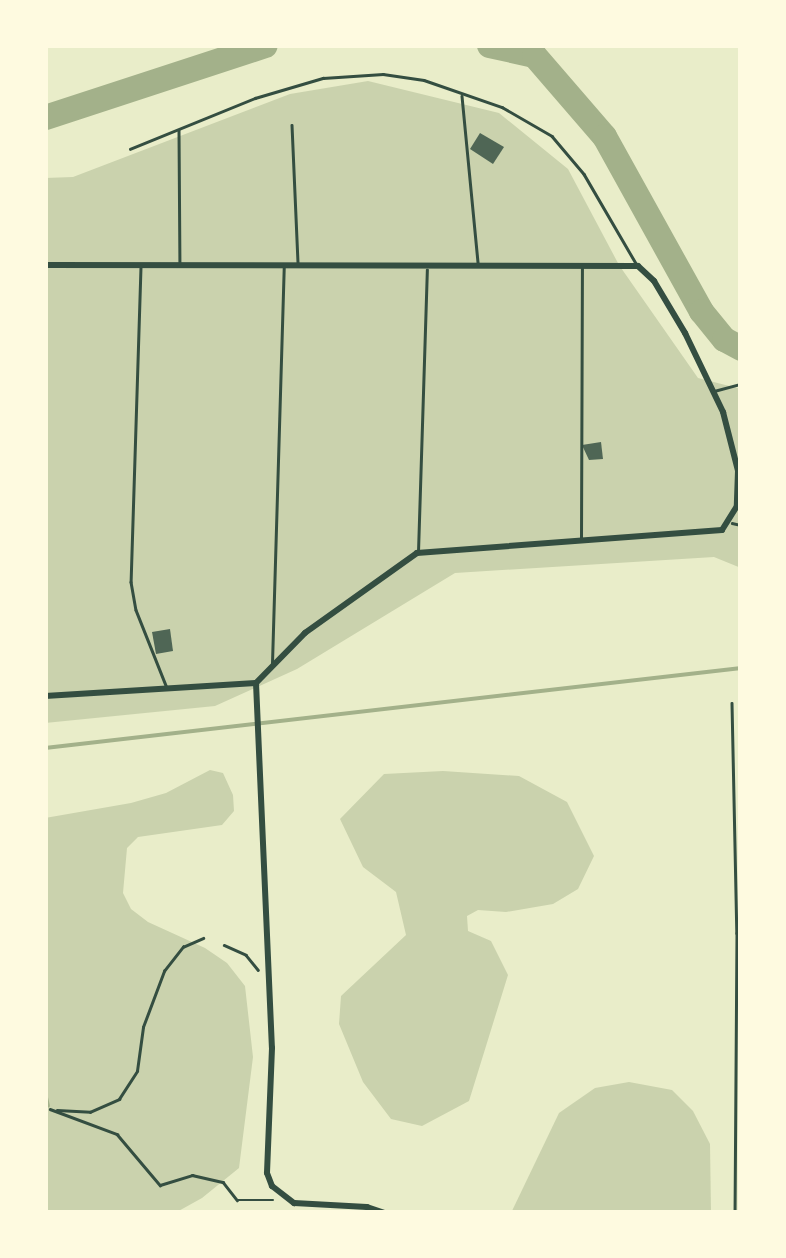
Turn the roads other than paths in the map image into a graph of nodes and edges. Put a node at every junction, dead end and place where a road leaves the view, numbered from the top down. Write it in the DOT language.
graph roads {
  1 [pos="462,94"];
  2 [pos="292,125"];
  3 [pos="180,128"];
  4 [pos="130,149"];
  5 [pos="582,264"];
  6 [pos="45,265"];
  7 [pos="140,266"];
  8 [pos="180,266"];
  9 [pos="638,266"];
  10 [pos="284,268"];
  11 [pos="298,268"];
  12 [pos="478,268"];
  13 [pos="427,269"];
  14 [pos="741,384"];
  15 [pos="714,391"];
  16 [pos="730,522"];
  17 [pos="741,525"];
  18 [pos="581,541"];
  19 [pos="418,553"];
  20 [pos="272,664"];
  21 [pos="256,683"];
  22 [pos="168,688"];
  23 [pos="45,696"];
  24 [pos="732,704"];
  25 [pos="734,798"];
  26 [pos="741,798"];
  27 [pos="384,1213"];
  28 [pos="735,1213"];
  1 -- 3 [label="lane"];
  1 -- 9 [label="lane"];
  1 -- 12 [label="lane"];
  2 -- 11 [label="lane"];
  3 -- 4 [label="lane"];
  3 -- 8 [label="lane"];
  5 -- 9 [label="street"];
  5 -- 12 [label="street"];
  5 -- 18 [label="lane"];
  6 -- 7 [label="street"];
  7 -- 8 [label="street"];
  7 -- 22 [label="lane"];
  8 -- 10 [label="street"];
  9 -- 15 [label="street"];
  10 -- 11 [label="street"];
  10 -- 20 [label="lane"];
  11 -- 13 [label="street"];
  12 -- 13 [label="street"];
  13 -- 19 [label="lane"];
  14 -- 15 [label="lane"];
  15 -- 16 [label="street"];
  16 -- 17 [label="lane"];
  16 -- 18 [label="street"];
  18 -- 19 [label="street"];
  19 -- 20 [label="street"];
  20 -- 21 [label="street"];
  21 -- 22 [label="street"];
  21 -- 27 [label="street"];
  22 -- 23 [label="street"];
  24 -- 25 [label="lane"];
  25 -- 26 [label="lane"];
  25 -- 28 [label="lane"];
}
